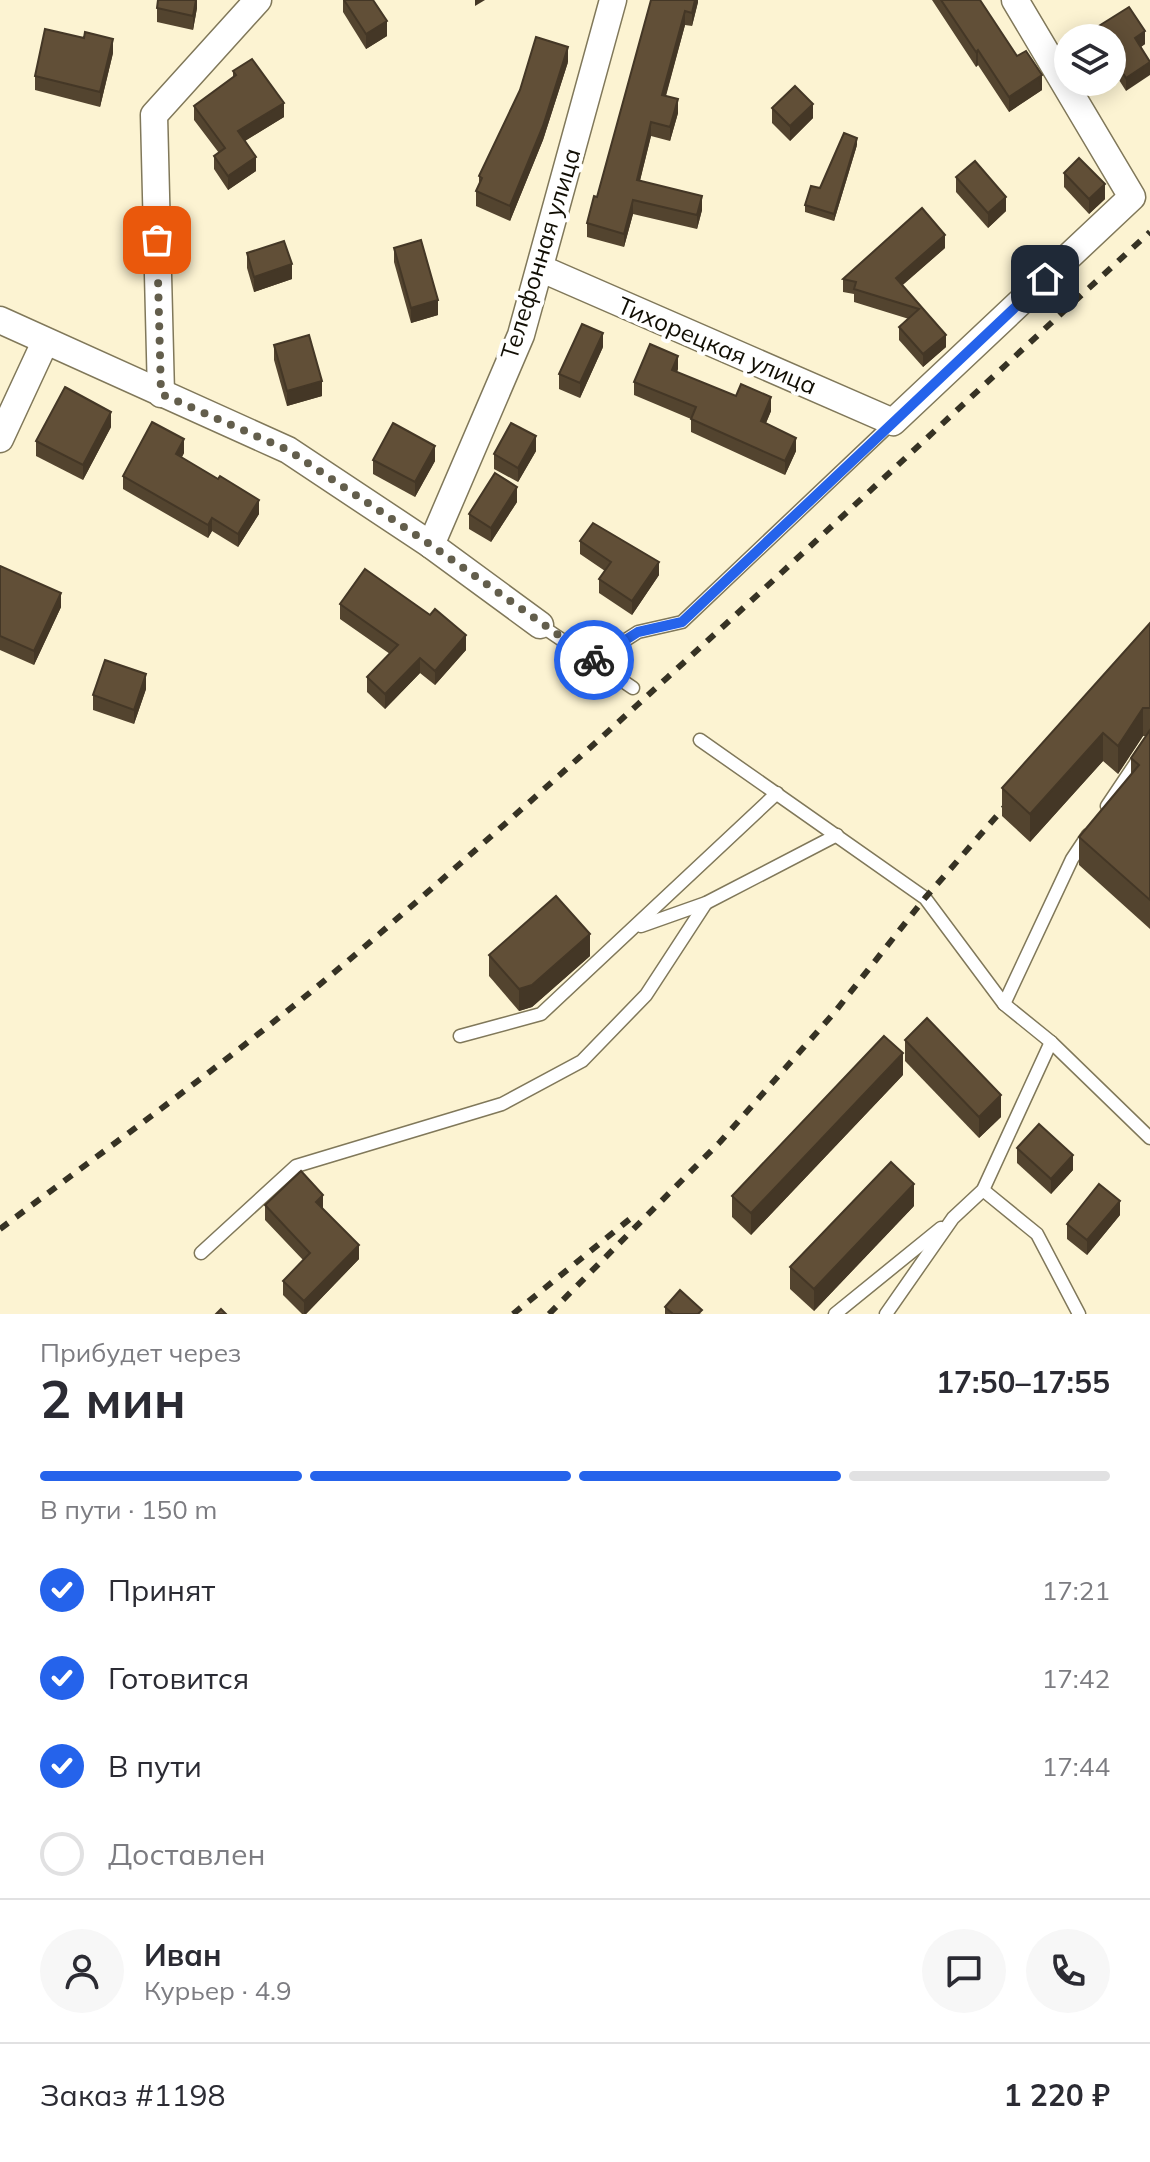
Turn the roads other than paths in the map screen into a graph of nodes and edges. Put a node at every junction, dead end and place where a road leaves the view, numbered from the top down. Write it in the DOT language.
graph roads {
  1 [pos="258,0"];
  2 [pos="613,0"];
  3 [pos="1015,0"];
  4 [pos="542,269"];
  5 [pos="0,320"];
  6 [pos="45,342"];
  7 [pos="161,394"];
  8 [pos="893,422"];
  9 [pos="0,439"];
  10 [pos="431,545"];
  11 [pos="540,625"];
  12 [pos="593,661"];
  13 [pos="633,688"];
  14 [pos="700,740"];
  15 [pos="1150,742"];
  16 [pos="777,793"];
  17 [pos="837,835"];
  18 [pos="706,903"];
  19 [pos="637,927"];
  20 [pos="1004,1004"];
  21 [pos="460,1036"];
  22 [pos="1051,1042"];
  23 [pos="1150,1138"];
  24 [pos="983,1190"];
  25 [pos="953,1218"];
  26 [pos="201,1253"];
  27 [pos="835,1314"];
  28 [pos="886,1314"];
  29 [pos="1079,1314"];
  1 -- 7 [label="street"];
  2 -- 4 [label="street, Телефонная улица"];
  3 -- 8 [label="street"];
  4 -- 8 [label="street, Тихорецкая улица"];
  4 -- 10 [label="street, Телефонная улица"];
  5 -- 6 [label="street"];
  6 -- 7 [label="street"];
  6 -- 9 [label="street"];
  7 -- 10 [label="street"];
  8 -- 12 [label="lane"];
  10 -- 11 [label="street"];
  11 -- 12 [label="lane"];
  12 -- 13 [label="lane"];
  14 -- 16 [label="lane"];
  15 -- 20 [label="lane"];
  16 -- 17 [label="lane"];
  16 -- 19 [label="lane"];
  17 -- 18 [label="lane"];
  17 -- 20 [label="lane"];
  18 -- 19 [label="lane"];
  18 -- 26 [label="lane"];
  19 -- 21 [label="lane"];
  20 -- 22 [label="lane"];
  22 -- 23 [label="lane"];
  22 -- 24 [label="lane"];
  24 -- 25 [label="lane"];
  24 -- 29 [label="lane"];
  25 -- 27 [label="lane"];
  25 -- 28 [label="lane"];
}
